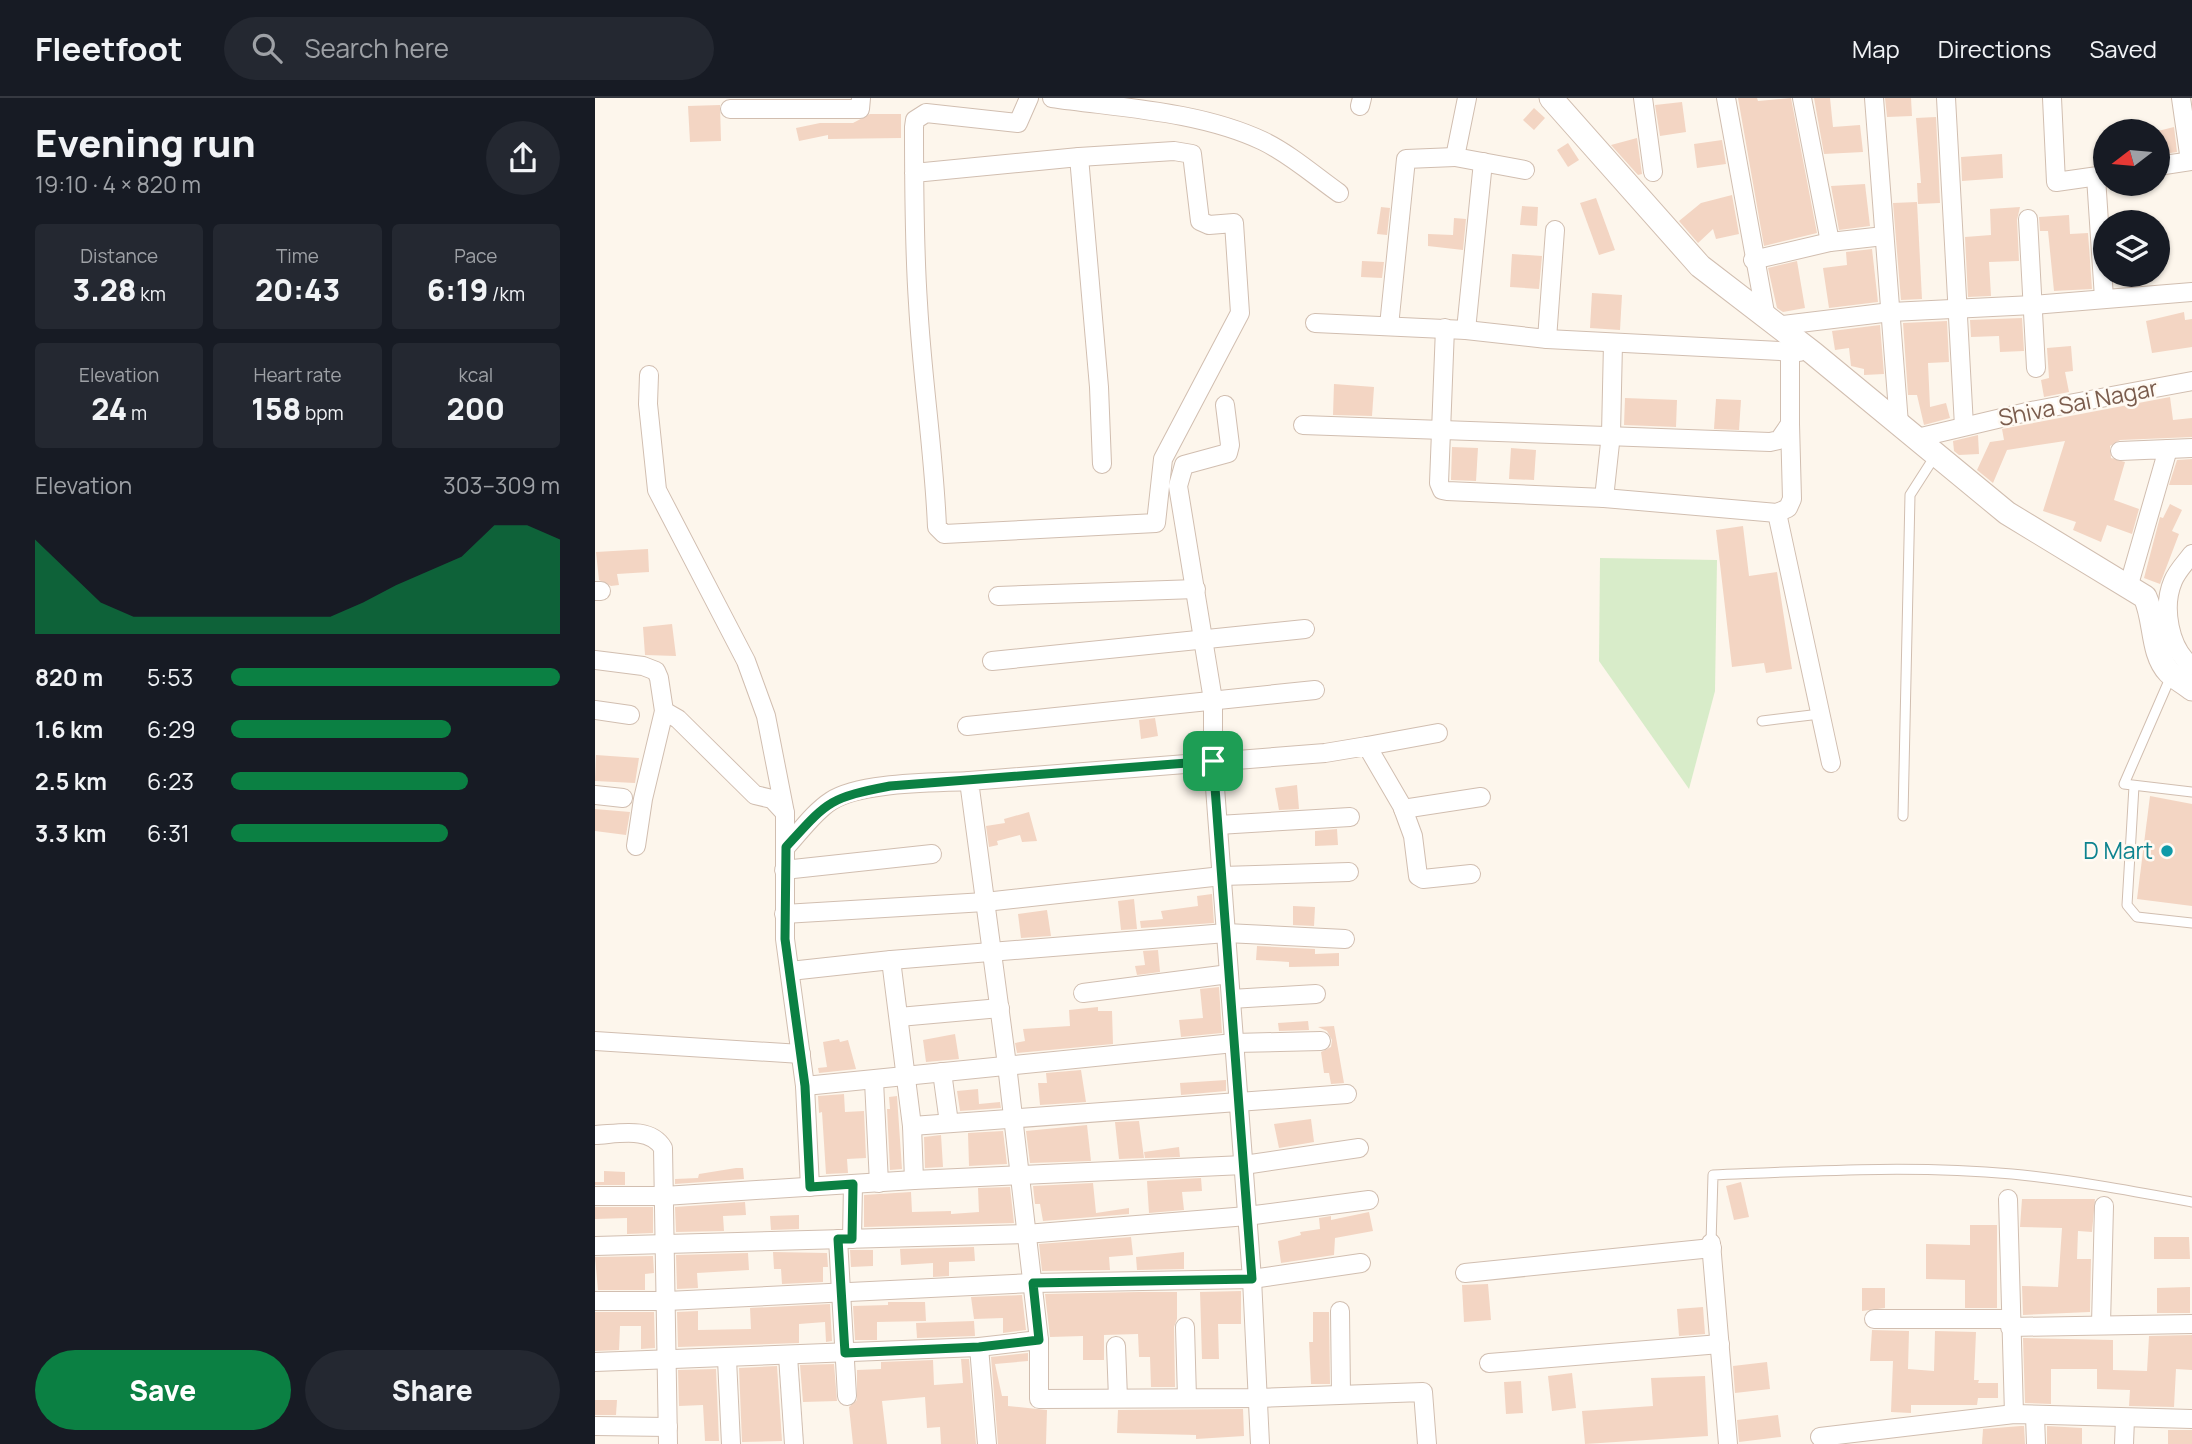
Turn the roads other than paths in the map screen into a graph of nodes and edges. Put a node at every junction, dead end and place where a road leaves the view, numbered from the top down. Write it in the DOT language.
graph roads {
  1 [pos="860,98"];
  2 [pos="1030,98"];
  3 [pos="1052,98"];
  4 [pos="1467,98"];
  5 [pos="1551,98"];
  6 [pos="1643,98"];
  7 [pos="1725,98"];
  8 [pos="1802,98"];
  9 [pos="1874,98"];
  10 [pos="1946,98"];
  11 [pos="2052,98"];
  12 [pos="2181,98"];
  13 [pos="730,109"];
  14 [pos="1079,157"];
  15 [pos="1455,157"];
  16 [pos="2191,161"];
  17 [pos="1483,162"];
  18 [pos="2170,164"];
  19 [pos="1525,170"];
  20 [pos="1653,172"];
  21 [pos="914,173"];
  22 [pos="2093,177"];
  23 [pos="1339,193"];
  24 [pos="2101,196"];
  25 [pos="2028,219"];
  26 [pos="1555,230"];
  27 [pos="1884,236"];
  28 [pos="1830,242"];
  29 [pos="1753,260"];
  30 [pos="2192,292"];
  31 [pos="2104,298"];
  32 [pos="2033,305"];
  33 [pos="1958,308"];
  34 [pos="1891,312"];
  35 [pos="1770,322"];
  36 [pos="1315,323"];
  37 [pos="1389,326"];
  38 [pos="1445,328"];
  39 [pos="1466,330"];
  40 [pos="1546,340"];
  41 [pos="1613,343"];
  42 [pos="1790,352"];
  43 [pos="1813,353"];
  44 [pos="2036,368"];
  45 [pos="649,375"];
  46 [pos="2192,381"];
  47 [pos="1225,405"];
  48 [pos="1790,424"];
  49 [pos="1303,425"];
  50 [pos="1964,426"];
  51 [pos="1908,431"];
  52 [pos="1440,432"];
  53 [pos="1611,435"];
  54 [pos="2192,448"];
  55 [pos="2168,449"];
  56 [pos="2120,451"];
  57 [pos="1936,455"];
  58 [pos="1102,464"];
  59 [pos="1604,498"];
  60 [pos="1777,513"];
  61 [pos="2192,554"];
  62 [pos="2128,588"];
  63 [pos="1196,589"];
  64 [pos="998,597"];
  65 [pos="1305,629"];
  66 [pos="1204,641"];
  67 [pos="595,660"];
  68 [pos="992,661"];
  69 [pos="2182,670"];
  70 [pos="2192,689"];
  71 [pos="1315,691"];
  72 [pos="1213,700"];
  73 [pos="595,709"];
  74 [pos="664,711"];
  75 [pos="1820,714"];
  76 [pos="630,715"];
  77 [pos="1762,722"];
  78 [pos="967,726"];
  79 [pos="1438,733"];
  80 [pos="1365,746"];
  81 [pos="1213,761"];
  82 [pos="1831,763"];
  83 [pos="969,780"];
  84 [pos="2134,786"];
  85 [pos="2192,792"];
  86 [pos="595,795"];
  87 [pos="1481,797"];
  88 [pos="623,798"];
  89 [pos="1403,809"];
  90 [pos="785,813"];
  91 [pos="1903,816"];
  92 [pos="1350,817"];
  93 [pos="1218,825"];
  94 [pos="636,846"];
  95 [pos="786,847"];
  96 [pos="932,854"];
  97 [pos="784,870"];
  98 [pos="1349,872"];
  99 [pos="1471,874"];
  100 [pos="1222,876"];
  101 [pos="985,902"];
  102 [pos="784,914"];
  103 [pos="2192,923"];
  104 [pos="1226,933"];
  105 [pos="1345,939"];
  106 [pos="993,951"];
  107 [pos="891,960"];
  108 [pos="790,971"];
  109 [pos="1229,974"];
  110 [pos="1083,993"];
  111 [pos="1316,994"];
  112 [pos="1231,999"];
  113 [pos="1000,1008"];
  114 [pos="899,1017"];
  115 [pos="595,1041"];
  116 [pos="1321,1041"];
  117 [pos="1234,1043"];
  118 [pos="801,1054"];
  119 [pos="1007,1065"];
  120 [pos="942,1072"];
  121 [pos="906,1074"];
  122 [pos="874,1081"];
  123 [pos="805,1086"];
  124 [pos="1347,1094"];
  125 [pos="1238,1104"];
  126 [pos="1013,1117"];
  127 [pos="950,1123"];
  128 [pos="912,1125"];
  129 [pos="595,1135"];
  130 [pos="1359,1148"];
  131 [pos="1244,1165"];
  132 [pos="1018,1176"];
  133 [pos="914,1180"];
  134 [pos="879,1183"];
  135 [pos="853,1184"];
  136 [pos="810,1187"];
  137 [pos="595,1196"];
  138 [pos="664,1196"];
  139 [pos="2008,1199"];
  140 [pos="1369,1200"];
  141 [pos="2192,1202"];
  142 [pos="2104,1206"];
  143 [pos="1248,1216"];
  144 [pos="1026,1234"];
  145 [pos="845,1239"];
  146 [pos="667,1244"];
  147 [pos="1711,1245"];
  148 [pos="595,1246"];
  149 [pos="1361,1263"];
  150 [pos="1465,1273"];
  151 [pos="1252,1279"];
  152 [pos="1033,1283"];
  153 [pos="841,1294"];
  154 [pos="595,1301"];
  155 [pos="667,1301"];
  156 [pos="1340,1311"];
  157 [pos="2192,1311"];
  158 [pos="1874,1319"];
  159 [pos="2010,1323"];
  160 [pos="2101,1324"];
  161 [pos="2192,1324"];
  162 [pos="1185,1327"];
  163 [pos="1039,1340"];
  164 [pos="1720,1344"];
  165 [pos="1117,1346"];
  166 [pos="979,1347"];
  167 [pos="845,1353"];
  168 [pos="788,1356"];
  169 [pos="727,1359"];
  170 [pos="595,1362"];
  171 [pos="667,1362"];
  172 [pos="1489,1363"];
  173 [pos="1341,1394"];
  174 [pos="847,1396"];
  175 [pos="1118,1398"];
  176 [pos="1187,1398"];
  177 [pos="1258,1398"];
  178 [pos="2014,1414"];
  179 [pos="2035,1416"];
  180 [pos="2125,1419"];
  181 [pos="2192,1419"];
  182 [pos="595,1426"];
  183 [pos="668,1435"];
  184 [pos="1820,1437"];
  185 [pos="731,1444"];
  186 [pos="794,1444"];
  187 [pos="987,1444"];
  188 [pos="1260,1444"];
  189 [pos="1427,1444"];
  190 [pos="1728,1444"];
  191 [pos="2036,1444"];
  192 [pos="2124,1444"];
  1 -- 13 [label="street"];
  2 -- 21 [label="street"];
  3 -- 23 [label="street"];
  4 -- 15 [label="street"];
  5 -- 35 [label="street"];
  6 -- 20 [label="street"];
  7 -- 29 [label="street"];
  8 -- 28 [label="street"];
  9 -- 27 [label="street"];
  10 -- 33 [label="street, Shiva Sai Nagar"];
  11 -- 22 [label="street"];
  12 -- 16 [label="street"];
  14 -- 21 [label="street"];
  14 -- 21 [label="street"];
  14 -- 58 [label="street"];
  15 -- 17 [label="street"];
  15 -- 37 [label="street"];
  16 -- 18 [label="street"];
  17 -- 19 [label="street"];
  17 -- 39 [label="street"];
  24 -- 31 [label="street"];
  25 -- 32 [label="street, Shiva Sai Nagar"];
  26 -- 40 [label="street"];
  27 -- 28 [label="street"];
  27 -- 34 [label="street"];
  28 -- 29 [label="street"];
  29 -- 35 [label="street"];
  30 -- 31 [label="street"];
  31 -- 32 [label="street"];
  32 -- 33 [label="street"];
  32 -- 44 [label="street, Shiva Sai Nagar"];
  33 -- 34 [label="street"];
  33 -- 50 [label="street, Shiva Sai Nagar"];
  34 -- 35 [label="street"];
  34 -- 51 [label="street"];
  35 -- 43 [label="street"];
  36 -- 37 [label="street"];
  37 -- 38 [label="street"];
  38 -- 39 [label="street"];
  38 -- 52 [label="street"];
  39 -- 40 [label="street"];
  40 -- 41 [label="street"];
  41 -- 42 [label="street"];
  41 -- 53 [label="street"];
  42 -- 43 [label="street"];
  42 -- 48 [label="street"];
  43 -- 51 [label="street"];
  45 -- 90 [label="street"];
  46 -- 50 [label="street, Shiva Sai Nagar"];
  47 -- 63 [label="street"];
  48 -- 53 [label="street"];
  48 -- 60 [label="street"];
  49 -- 52 [label="street"];
  50 -- 51 [label="street, Shiva Sai Nagar"];
  51 -- 57 [label="street"];
  52 -- 53 [label="street"];
  52 -- 59 [label="street"];
  53 -- 59 [label="street"];
  54 -- 55 [label="street"];
  55 -- 56 [label="street"];
  55 -- 62 [label="street"];
  57 -- 62 [label="street"];
  57 -- 91 [label="lane"];
  59 -- 60 [label="street"];
  60 -- 75 [label="street"];
  61 -- 69 [label="street"];
  62 -- 69 [label="street"];
  63 -- 64 [label="street"];
  63 -- 66 [label="street"];
  65 -- 66 [label="street"];
  66 -- 68 [label="street"];
  66 -- 72 [label="street"];
  67 -- 74 [label="street"];
  69 -- 70 [label="street"];
  69 -- 84 [label="lane"];
  71 -- 72 [label="street"];
  72 -- 78 [label="street"];
  72 -- 81 [label="street"];
  73 -- 76 [label="street"];
  74 -- 90 [label="street"];
  74 -- 94 [label="street"];
  75 -- 77 [label="lane"];
  75 -- 82 [label="street"];
  79 -- 80 [label="street"];
  80 -- 81 [label="street"];
  80 -- 89 [label="street"];
  81 -- 83 [label="street"];
  81 -- 93 [label="street"];
  83 -- 95 [label="street"];
  83 -- 101 [label="street"];
  84 -- 85 [label="lane"];
  84 -- 103 [label="lane"];
  86 -- 88 [label="street"];
  87 -- 89 [label="street"];
  89 -- 99 [label="street"];
  90 -- 95 [label="street"];
  92 -- 93 [label="street"];
  93 -- 100 [label="street"];
  95 -- 97 [label="street"];
  96 -- 97 [label="street"];
  97 -- 102 [label="street"];
  98 -- 100 [label="street"];
  100 -- 101 [label="street"];
  100 -- 104 [label="street"];
  101 -- 102 [label="street"];
  101 -- 106 [label="street"];
  102 -- 108 [label="street"];
  104 -- 105 [label="street"];
  104 -- 106 [label="street"];
  104 -- 109 [label="street"];
  106 -- 107 [label="street"];
  106 -- 113 [label="street"];
  107 -- 108 [label="street"];
  107 -- 114 [label="street"];
  108 -- 118 [label="street"];
  109 -- 110 [label="street"];
  109 -- 112 [label="street"];
  111 -- 112 [label="street"];
  112 -- 117 [label="street"];
  113 -- 114 [label="street"];
  113 -- 119 [label="street"];
  114 -- 121 [label="street"];
  115 -- 118 [label="street"];
  116 -- 117 [label="street"];
  117 -- 119 [label="street"];
  117 -- 125 [label="street"];
  118 -- 123 [label="street"];
  119 -- 120 [label="street"];
  119 -- 126 [label="street"];
  120 -- 121 [label="street"];
  120 -- 127 [label="street"];
  121 -- 122 [label="street"];
  121 -- 128 [label="street"];
  122 -- 123 [label="street"];
  122 -- 134 [label="street"];
  123 -- 136 [label="street"];
  124 -- 125 [label="street"];
  125 -- 126 [label="street"];
  125 -- 131 [label="street"];
  126 -- 127 [label="street"];
  126 -- 132 [label="street"];
  127 -- 128 [label="street"];
  128 -- 133 [label="street"];
  129 -- 138 [label="street"];
  130 -- 131 [label="street"];
  131 -- 132 [label="street"];
  131 -- 143 [label="street"];
  132 -- 133 [label="street"];
  132 -- 144 [label="street"];
  133 -- 134 [label="street"];
  134 -- 135 [label="street"];
  135 -- 136 [label="street"];
  135 -- 145 [label="street"];
  136 -- 138 [label="street"];
  137 -- 138 [label="street"];
  138 -- 146 [label="street"];
  139 -- 159 [label="street"];
  140 -- 143 [label="street"];
  141 -- 147 [label="lane"];
  142 -- 160 [label="street"];
  143 -- 144 [label="street"];
  143 -- 151 [label="street"];
  144 -- 145 [label="street"];
  144 -- 152 [label="street"];
  145 -- 146 [label="street"];
  145 -- 153 [label="street"];
  146 -- 148 [label="street"];
  146 -- 155 [label="street"];
  147 -- 150 [label="street"];
  147 -- 164 [label="street"];
  149 -- 151 [label="street"];
  151 -- 152 [label="street"];
  151 -- 177 [label="street"];
  152 -- 153 [label="street"];
  152 -- 163 [label="street"];
  153 -- 155 [label="street"];
  153 -- 167 [label="street"];
  154 -- 155 [label="street"];
  155 -- 171 [label="street"];
  156 -- 173 [label="street"];
  157 -- 161 [label="street"];
  158 -- 159 [label="street"];
  159 -- 160 [label="street"];
  159 -- 178 [label="street"];
  160 -- 161 [label="street"];
  162 -- 176 [label="street"];
  163 -- 166 [label="street"];
  163 -- 175 [label="street"];
  164 -- 172 [label="street"];
  164 -- 190 [label="street"];
  165 -- 175 [label="street"];
  166 -- 167 [label="street"];
  166 -- 187 [label="street"];
  167 -- 168 [label="street"];
  167 -- 174 [label="street"];
  168 -- 169 [label="street"];
  168 -- 186 [label="street"];
  169 -- 171 [label="street"];
  169 -- 185 [label="street"];
  170 -- 171 [label="street"];
  171 -- 183 [label="street"];
  173 -- 177 [label="street"];
  173 -- 189 [label="street"];
  175 -- 176 [label="street"];
  176 -- 177 [label="street"];
  177 -- 188 [label="street"];
  178 -- 179 [label="street"];
  178 -- 184 [label="street"];
  179 -- 180 [label="street"];
  179 -- 191 [label="street"];
  180 -- 181 [label="street"];
  180 -- 192 [label="street"];
  182 -- 183 [label="street"];
}
